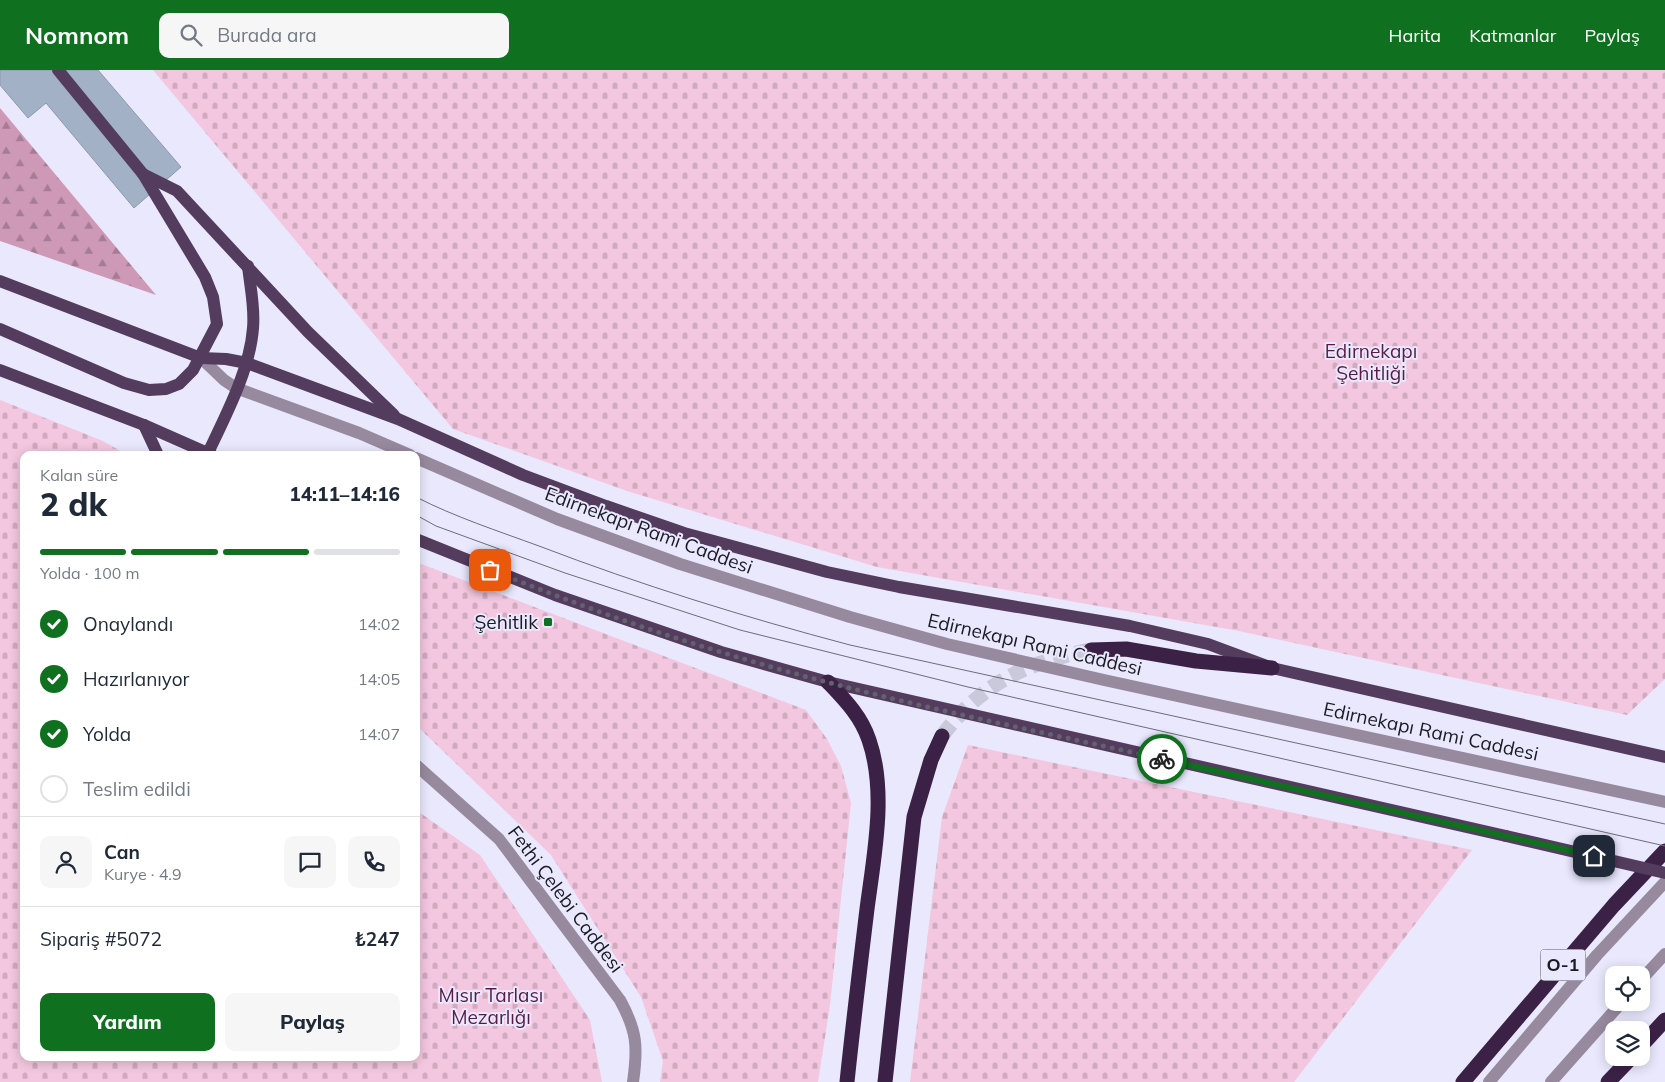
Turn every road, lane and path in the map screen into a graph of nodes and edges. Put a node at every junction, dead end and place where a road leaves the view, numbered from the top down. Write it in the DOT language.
graph roads {
  1 [pos="58,70"];
  2 [pos="142,174"];
  3 [pos="248,266"];
  4 [pos="0,281"];
  5 [pos="0,329"];
  6 [pos="201,358"];
  7 [pos="247,363"];
  8 [pos="0,370"];
  9 [pos="236,388"];
  10 [pos="398,419"];
  11 [pos="144,426"];
  12 [pos="156,451"];
  13 [pos="202,451"];
  14 [pos="210,451"];
  15 [pos="401,451"];
  16 [pos="420,460"];
  17 [pos="420,541"];
  18 [pos="1091,650"];
  19 [pos="1272,668"];
  20 [pos="828,682"];
  21 [pos="942,736"];
  22 [pos="1665,757"];
  23 [pos="420,769"];
  24 [pos="1665,802"];
  25 [pos="1665,851"];
  26 [pos="1665,873"];
  27 [pos="1665,882"];
  28 [pos="1665,954"];
  29 [pos="1650,970"];
  30 [pos="1614,1011"];
  31 [pos="1665,1020"];
  32 [pos="1650,1036"];
  33 [pos="1623,1066"];
  34 [pos="633,1082"];
  35 [pos="846,1082"];
  36 [pos="885,1082"];
  37 [pos="1463,1082"];
  38 [pos="1489,1082"];
  39 [pos="1551,1082"];
  40 [pos="1608,1082"];
  1 -- 2 [label="main road"];
  2 -- 3 [label="main road"];
  2 -- 6 [label="main road"];
  3 -- 7 [label="main road"];
  3 -- 10 [label="main road"];
  4 -- 6 [label="main road"];
  5 -- 6 [label="main road"];
  6 -- 7 [label="main road"];
  6 -- 9 [label="street"];
  7 -- 9 [label="main road"];
  7 -- 10 [label="main road"];
  8 -- 11 [label="main road"];
  9 -- 14 [label="main road"];
  9 -- 15 [label="street"];
  10 -- 19 [label="main road"];
  11 -- 12 [label="main road"];
  11 -- 13 [label="main road"];
  16 -- 24 [label="street, Edirnekapı Rami Caddesi"];
  17 -- 20 [label="main road"];
  18 -- 19 [label="highway"];
  19 -- 22 [label="main road"];
  20 -- 26 [label="main road, bridge"];
  20 -- 35 [label="highway"];
  21 -- 36 [label="highway"];
  23 -- 34 [label="street, Fethi Çelebi Caddesi"];
  25 -- 37 [label="highway, O-1"];
  27 -- 38 [label="street"];
  28 -- 29 [label="street"];
  30 -- 39 [label="street"];
  31 -- 32 [label="highway"];
  33 -- 40 [label="highway"];
}
